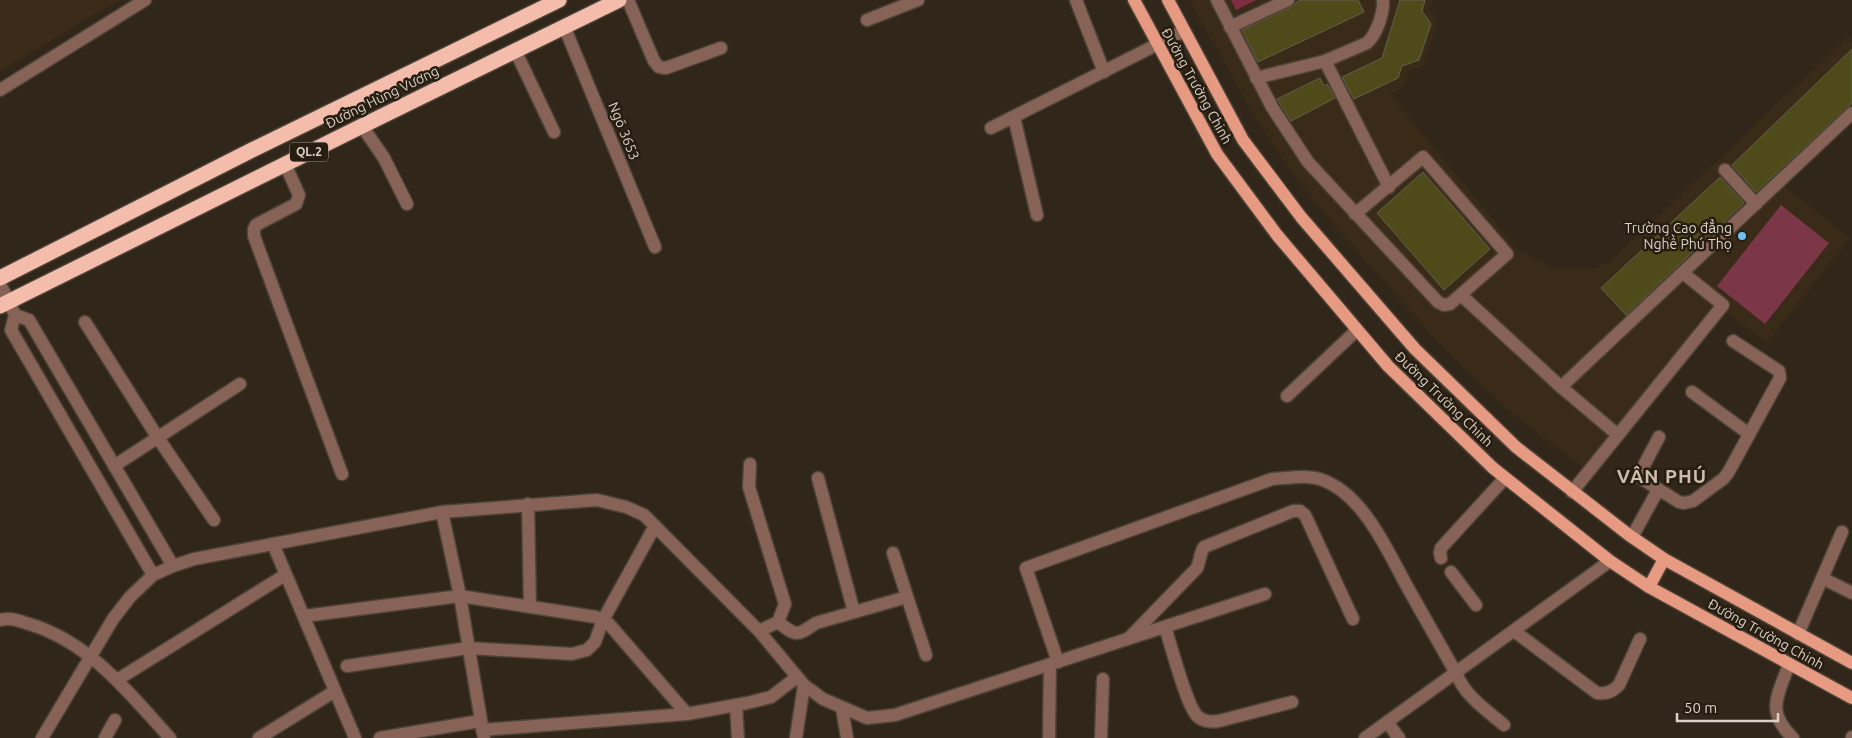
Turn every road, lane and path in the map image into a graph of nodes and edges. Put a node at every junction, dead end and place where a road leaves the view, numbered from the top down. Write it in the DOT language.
graph roads {
  1 [pos="145,0"];
  2 [pos="559,0"];
  3 [pos="619,0"];
  4 [pos="628,0"];
  5 [pos="918,0"];
  6 [pos="1076,0"];
  7 [pos="1134,0"];
  8 [pos="1168,0"];
  9 [pos="1218,0"];
  10 [pos="1288,0"];
  11 [pos="1383,0"];
  12 [pos="867,20"];
  13 [pos="564,26"];
  14 [pos="1230,28"];
  15 [pos="1184,31"];
  16 [pos="1157,45"];
  17 [pos="721,48"];
  18 [pos="515,50"];
  19 [pos="1325,61"];
  20 [pos="1104,72"];
  21 [pos="1256,78"];
  22 [pos="0,90"];
  23 [pos="1852,113"];
  24 [pos="1014,117"];
  25 [pos="362,126"];
  26 [pos="991,128"];
  27 [pos="554,132"];
  28 [pos="285,164"];
  29 [pos="1725,170"];
  30 [pos="1390,187"];
  31 [pos="407,204"];
  32 [pos="1756,204"];
  33 [pos="1356,214"];
  34 [pos="1037,215"];
  35 [pos="655,247"];
  36 [pos="1683,273"];
  37 [pos="0,278"];
  38 [pos="0,284"];
  39 [pos="1461,295"];
  40 [pos="8,308"];
  41 [pos="85,322"];
  42 [pos="1357,330"];
  43 [pos="1733,341"];
  44 [pos="240,384"];
  45 [pos="1561,387"];
  46 [pos="1692,392"];
  47 [pos="1288,396"];
  48 [pos="85,417"];
  49 [pos="68,428"];
  50 [pos="1749,434"];
  51 [pos="1618,435"];
  52 [pos="1659,437"];
  53 [pos="158,438"];
  54 [pos="750,464"];
  55 [pos="116,470"];
  56 [pos="342,474"];
  57 [pos="818,478"];
  58 [pos="1505,478"];
  59 [pos="101,485"];
  60 [pos="1658,490"];
  61 [pos="1572,492"];
  62 [pos="528,504"];
  63 [pos="442,512"];
  64 [pos="214,520"];
  65 [pos="655,526"];
  66 [pos="1842,532"];
  67 [pos="1632,537"];
  68 [pos="273,544"];
  69 [pos="893,553"];
  70 [pos="1441,558"];
  71 [pos="1664,559"];
  72 [pos="1610,561"];
  73 [pos="173,566"];
  74 [pos="1451,572"];
  75 [pos="285,575"];
  76 [pos="153,576"];
  77 [pos="1822,578"];
  78 [pos="1649,587"];
  79 [pos="1852,593"];
  80 [pos="1264,594"];
  81 [pos="460,596"];
  82 [pos="907,597"];
  83 [pos="1476,605"];
  84 [pos="530,607"];
  85 [pos="854,612"];
  86 [pos="304,616"];
  87 [pos="1353,619"];
  88 [pos="0,620"];
  89 [pos="603,620"];
  90 [pos="778,622"];
  91 [pos="1165,627"];
  92 [pos="759,631"];
  93 [pos="1514,631"];
  94 [pos="1798,634"];
  95 [pos="1128,639"];
  96 [pos="1640,639"];
  97 [pos="468,648"];
  98 [pos="926,655"];
  99 [pos="91,656"];
  100 [pos="1054,663"];
  101 [pos="1852,663"];
  102 [pos="1789,664"];
  103 [pos="347,666"];
  104 [pos="1456,673"];
  105 [pos="1103,679"];
  106 [pos="117,680"];
  107 [pos="800,681"];
  108 [pos="335,691"];
  109 [pos="1852,698"];
  110 [pos="1292,702"];
  111 [pos="736,705"];
  112 [pos="842,708"];
  113 [pos="687,714"];
  114 [pos="115,720"];
  115 [pos="1387,722"];
  116 [pos="1504,725"];
  117 [pos="482,730"];
  118 [pos="42,738"];
  119 [pos="105,738"];
  120 [pos="170,738"];
  121 [pos="259,738"];
  122 [pos="355,738"];
  123 [pos="380,738"];
  124 [pos="738,738"];
  125 [pos="796,738"];
  126 [pos="847,738"];
  127 [pos="1049,738"];
  128 [pos="1101,738"];
  129 [pos="1365,738"];
  130 [pos="1400,738"];
  131 [pos="1794,738"];
  1 -- 22 [label="street"];
  2 -- 37 [label="highway, Đường Hùng Vương / QL.2"];
  3 -- 13 [label="highway, Đường Hùng Vương / QL.2"];
  4 -- 17 [label="street"];
  5 -- 12 [label="street"];
  6 -- 20 [label="street"];
  7 -- 16 [label="main road, Đường Trường Chinh"];
  8 -- 15 [label="main road, Đường Trường Chinh"];
  9 -- 14 [label="street"];
  10 -- 14 [label="street"];
  11 -- 19 [label="street"];
  13 -- 18 [label="highway, Đường Hùng Vương / QL.2"];
  13 -- 35 [label="street, Ngõ 3653"];
  14 -- 21 [label="street"];
  15 -- 16 [label="street"];
  15 -- 61 [label="main road, Đường Trường Chinh"];
  16 -- 20 [label="street"];
  16 -- 42 [label="main road, Đường Trường Chinh"];
  18 -- 25 [label="highway, Đường Hùng Vương / QL.2"];
  18 -- 27 [label="street"];
  19 -- 21 [label="street"];
  19 -- 30 [label="street"];
  20 -- 24 [label="street"];
  21 -- 33 [label="street"];
  23 -- 32 [label="street"];
  24 -- 26 [label="street"];
  24 -- 34 [label="street"];
  25 -- 28 [label="highway, Đường Hùng Vương / QL.2"];
  25 -- 31 [label="street"];
  28 -- 40 [label="highway, Đường Hùng Vương / QL.2"];
  28 -- 56 [label="street"];
  29 -- 32 [label="street"];
  30 -- 33 [label="street"];
  30 -- 39 [label="street"];
  32 -- 36 [label="street"];
  33 -- 39 [label="street"];
  36 -- 45 [label="street"];
  36 -- 51 [label="street"];
  38 -- 40 [label="street"];
  39 -- 45 [label="street"];
  40 -- 48 [label="street"];
  40 -- 49 [label="street"];
  41 -- 53 [label="street"];
  42 -- 47 [label="street"];
  42 -- 58 [label="main road, Đường Trường Chinh"];
  43 -- 50 [label="street"];
  44 -- 53 [label="street"];
  45 -- 51 [label="street"];
  46 -- 50 [label="street"];
  48 -- 49 [label="street"];
  48 -- 55 [label="street"];
  49 -- 59 [label="street"];
  50 -- 60 [label="street"];
  51 -- 61 [label="street"];
  52 -- 60 [label="street"];
  53 -- 55 [label="street"];
  53 -- 64 [label="street"];
  54 -- 90 [label="street"];
  55 -- 59 [label="street"];
  55 -- 73 [label="street"];
  57 -- 85 [label="street"];
  58 -- 70 [label="street"];
  58 -- 72 [label="main road, Đường Trường Chinh"];
  59 -- 76 [label="street"];
  60 -- 67 [label="street"];
  61 -- 67 [label="main road, Đường Trường Chinh"];
  62 -- 63 [label="street"];
  62 -- 65 [label="street"];
  62 -- 84 [label="street"];
  63 -- 68 [label="street"];
  63 -- 81 [label="street"];
  65 -- 89 [label="street"];
  65 -- 92 [label="street"];
  66 -- 77 [label="street"];
  67 -- 71 [label="main road, Đường Trường Chinh"];
  68 -- 73 [label="street"];
  68 -- 75 [label="street"];
  69 -- 82 [label="street"];
  71 -- 78 [label="main road"];
  71 -- 94 [label="main road, Đường Trường Chinh"];
  72 -- 78 [label="main road, Đường Trường Chinh"];
  72 -- 93 [label="street"];
  73 -- 76 [label="street"];
  74 -- 83 [label="street"];
  75 -- 86 [label="street"];
  75 -- 106 [label="street"];
  76 -- 99 [label="street"];
  77 -- 79 [label="street"];
  77 -- 94 [label="street"];
  78 -- 102 [label="main road, Đường Trường Chinh"];
  80 -- 91 [label="street"];
  81 -- 84 [label="street"];
  81 -- 86 [label="street"];
  81 -- 97 [label="street"];
  82 -- 85 [label="street"];
  82 -- 98 [label="street"];
  84 -- 89 [label="street"];
  85 -- 90 [label="street"];
  86 -- 108 [label="street"];
  87 -- 95 [label="street"];
  88 -- 99 [label="street"];
  89 -- 97 [label="street"];
  89 -- 113 [label="street"];
  90 -- 92 [label="street"];
  91 -- 95 [label="street"];
  91 -- 110 [label="street"];
  92 -- 107 [label="street"];
  93 -- 96 [label="street"];
  93 -- 104 [label="street"];
  94 -- 101 [label="main road, Đường Trường Chinh"];
  95 -- 100 [label="street"];
  97 -- 103 [label="street"];
  97 -- 117 [label="street"];
  99 -- 106 [label="street"];
  99 -- 118 [label="street"];
  100 -- 104 [label="street"];
  100 -- 112 [label="street"];
  100 -- 127 [label="street"];
  102 -- 109 [label="main road, Đường Trường Chinh"];
  102 -- 131 [label="street"];
  104 -- 115 [label="street"];
  104 -- 116 [label="street"];
  105 -- 128 [label="street"];
  106 -- 120 [label="street"];
  107 -- 111 [label="street"];
  107 -- 112 [label="street"];
  107 -- 125 [label="street"];
  108 -- 121 [label="street"];
  108 -- 122 [label="street"];
  111 -- 113 [label="street"];
  111 -- 124 [label="street"];
  112 -- 126 [label="street"];
  113 -- 117 [label="street"];
  114 -- 119 [label="street"];
  115 -- 129 [label="street"];
  115 -- 130 [label="street"];
  117 -- 123 [label="street"];
}
